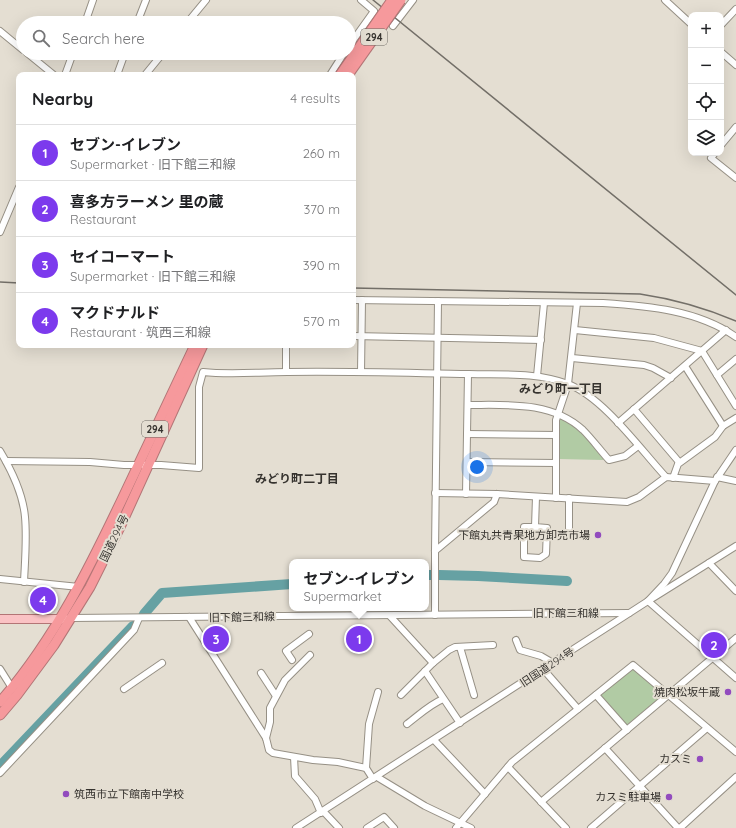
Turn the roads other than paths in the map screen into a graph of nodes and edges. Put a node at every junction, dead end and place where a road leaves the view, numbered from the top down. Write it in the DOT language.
graph roads {
  1 [pos="93,0"];
  2 [pos="146,0"];
  3 [pos="206,0"];
  4 [pos="361,0"];
  5 [pos="392,0"];
  6 [pos="401,0"];
  7 [pos="413,0"];
  8 [pos="665,0"];
  9 [pos="676,0"];
  10 [pos="671,6"];
  11 [pos="736,9"];
  12 [pos="87,16"];
  13 [pos="140,16"];
  14 [pos="193,16"];
  15 [pos="688,21"];
  16 [pos="724,22"];
  17 [pos="393,26"];
  18 [pos="0,31"];
  19 [pos="356,36"];
  20 [pos="16,44"];
  21 [pos="356,52"];
  22 [pos="724,55"];
  23 [pos="36,60"];
  24 [pos="71,60"];
  25 [pos="122,60"];
  26 [pos="157,60"];
  27 [pos="340,60"];
  28 [pos="350,60"];
  29 [pos="736,66"];
  30 [pos="50,72"];
  31 [pos="66,72"];
  32 [pos="118,72"];
  33 [pos="147,72"];
  34 [pos="332,72"];
  35 [pos="342,72"];
  36 [pos="350,72"];
  37 [pos="736,127"];
  38 [pos="724,141"];
  39 [pos="713,156"];
  40 [pos="736,178"];
  41 [pos="16,194"];
  42 [pos="0,232"];
  43 [pos="356,300"];
  44 [pos="362,300"];
  45 [pos="438,301"];
  46 [pos="544,303"];
  47 [pos="577,303"];
  48 [pos="575,330"];
  49 [pos="726,330"];
  50 [pos="356,336"];
  51 [pos="362,336"];
  52 [pos="436,337"];
  53 [pos="736,337"];
  54 [pos="541,340"];
  55 [pos="194,348"];
  56 [pos="202,348"];
  57 [pos="286,348"];
  58 [pos="702,351"];
  59 [pos="572,358"];
  60 [pos="736,359"];
  61 [pos="685,366"];
  62 [pos="286,372"];
  63 [pos="361,372"];
  64 [pos="436,373"];
  65 [pos="468,374"];
  66 [pos="717,375"];
  67 [pos="537,376"];
  68 [pos="671,378"];
  69 [pos="568,384"];
  70 [pos="468,405"];
  71 [pos="736,406"];
  72 [pos="634,410"];
  73 [pos="557,414"];
  74 [pos="736,418"];
  75 [pos="618,423"];
  76 [pos="723,426"];
  77 [pos="467,434"];
  78 [pos="556,435"];
  79 [pos="638,446"];
  80 [pos="736,450"];
  81 [pos="0,451"];
  82 [pos="6,461"];
  83 [pos="467,462"];
  84 [pos="680,462"];
  85 [pos="556,463"];
  86 [pos="143,465"];
  87 [pos="670,478"];
  88 [pos="716,479"];
  89 [pos="736,481"];
  90 [pos="435,493"];
  91 [pos="466,494"];
  92 [pos="497,494"];
  93 [pos="536,497"];
  94 [pos="556,498"];
  95 [pos="569,498"];
  96 [pos="535,527"];
  97 [pos="569,528"];
  98 [pos="736,546"];
  99 [pos="435,551"];
  100 [pos="709,563"];
  101 [pos="0,579"];
  102 [pos="24,582"];
  103 [pos="79,587"];
  104 [pos="736,590"];
  105 [pos="648,601"];
  106 [pos="629,613"];
  107 [pos="436,615"];
  108 [pos="390,616"];
  109 [pos="189,617"];
  110 [pos="71,618"];
  111 [pos="140,618"];
  112 [pos="61,619"];
  113 [pos="0,620"];
  114 [pos="309,634"];
  115 [pos="736,638"];
  116 [pos="516,640"];
  117 [pos="493,645"];
  118 [pos="460,647"];
  119 [pos="310,655"];
  120 [pos="712,658"];
  121 [pos="292,660"];
  122 [pos="162,663"];
  123 [pos="433,663"];
  124 [pos="553,663"];
  125 [pos="0,669"];
  126 [pos="543,670"];
  127 [pos="425,671"];
  128 [pos="261,673"];
  129 [pos="736,678"];
  130 [pos="12,688"];
  131 [pos="124,689"];
  132 [pos="378,692"];
  133 [pos="668,694"];
  134 [pos="401,695"];
  135 [pos="474,695"];
  136 [pos="596,695"];
  137 [pos="276,696"];
  138 [pos="443,699"];
  139 [pos="0,702"];
  140 [pos="578,709"];
  141 [pos="0,715"];
  142 [pos="460,723"];
  143 [pos="406,724"];
  144 [pos="707,728"];
  145 [pos="626,730"];
  146 [pos="266,738"];
  147 [pos="434,740"];
  148 [pos="605,748"];
  149 [pos="736,752"];
  150 [pos="294,757"];
  151 [pos="508,767"];
  152 [pos="366,768"];
  153 [pos="0,773"];
  154 [pos="736,777"];
  155 [pos="375,778"];
  156 [pos="639,786"];
  157 [pos="485,794"];
  158 [pos="541,802"];
  159 [pos="322,812"];
  160 [pos="458,826"];
  161 [pos="296,828"];
  162 [pos="339,828"];
  163 [pos="367,828"];
  164 [pos="394,828"];
  165 [pos="471,828"];
  166 [pos="566,828"];
  167 [pos="591,828"];
  168 [pos="679,828"];
  1 -- 12 [label="street"];
  2 -- 13 [label="street"];
  3 -- 14 [label="street"];
  4 -- 19 [label="street"];
  5 -- 21 [label="highway, 294, bridge"];
  6 -- 36 [label="highway, 294, bridge"];
  7 -- 17 [label="street"];
  8 -- 10 [label="street"];
  9 -- 10 [label="street"];
  10 -- 15 [label="street"];
  11 -- 16 [label="street"];
  18 -- 20 [label="street"];
  22 -- 29 [label="street"];
  23 -- 30 [label="street"];
  24 -- 31 [label="street"];
  25 -- 32 [label="street"];
  26 -- 33 [label="street"];
  27 -- 34 [label="street"];
  28 -- 35 [label="highway, 294, bridge"];
  37 -- 38 [label="street"];
  39 -- 40 [label="street"];
  41 -- 42 [label="street"];
  43 -- 44 [label="street"];
  44 -- 45 [label="street"];
  44 -- 51 [label="street"];
  45 -- 46 [label="street"];
  45 -- 52 [label="street"];
  46 -- 47 [label="street"];
  46 -- 54 [label="street"];
  47 -- 48 [label="street"];
  47 -- 49 [label="street"];
  48 -- 58 [label="street"];
  48 -- 59 [label="street"];
  49 -- 53 [label="street"];
  49 -- 58 [label="street"];
  50 -- 51 [label="street"];
  51 -- 52 [label="street"];
  51 -- 63 [label="street"];
  52 -- 54 [label="street"];
  52 -- 64 [label="street"];
  54 -- 67 [label="street"];
  55 -- 86 [label="highway, 国道294号 / 294"];
  56 -- 86 [label="highway, 国道294号 / 294"];
  57 -- 62 [label="street"];
  58 -- 61 [label="street"];
  58 -- 66 [label="street"];
  59 -- 68 [label="street"];
  59 -- 69 [label="street"];
  60 -- 66 [label="street"];
  61 -- 68 [label="street"];
  61 -- 76 [label="street"];
  62 -- 63 [label="street"];
  62 -- 86 [label="street"];
  63 -- 64 [label="street"];
  64 -- 65 [label="street"];
  64 -- 90 [label="street"];
  65 -- 67 [label="street"];
  65 -- 70 [label="street"];
  66 -- 71 [label="street"];
  67 -- 69 [label="street"];
  68 -- 72 [label="street"];
  69 -- 73 [label="street"];
  69 -- 75 [label="street"];
  70 -- 73 [label="street"];
  70 -- 77 [label="street"];
  72 -- 75 [label="street"];
  72 -- 84 [label="street"];
  73 -- 78 [label="street"];
  73 -- 79 [label="street"];
  74 -- 76 [label="street"];
  75 -- 79 [label="street"];
  76 -- 84 [label="street"];
  77 -- 78 [label="street"];
  77 -- 83 [label="street"];
  78 -- 85 [label="street"];
  79 -- 87 [label="street"];
  80 -- 88 [label="street, 旧国道294号"];
  81 -- 82 [label="street"];
  82 -- 86 [label="street"];
  82 -- 102 [label="street"];
  83 -- 85 [label="street"];
  83 -- 91 [label="street"];
  84 -- 87 [label="street"];
  85 -- 94 [label="street"];
  86 -- 103 [label="highway, 国道294号 / 294"];
  86 -- 110 [label="highway, 国道294号 / 294"];
  87 -- 88 [label="street"];
  87 -- 95 [label="street"];
  88 -- 89 [label="street"];
  88 -- 105 [label="street, 旧国道294号"];
  90 -- 91 [label="street"];
  90 -- 99 [label="street"];
  91 -- 92 [label="street"];
  92 -- 93 [label="street"];
  92 -- 99 [label="street"];
  93 -- 94 [label="street"];
  93 -- 96 [label="street"];
  94 -- 95 [label="street"];
  95 -- 97 [label="street"];
  96 -- 96 [label="street"];
  98 -- 100 [label="street"];
  99 -- 107 [label="street"];
  100 -- 104 [label="street"];
  100 -- 105 [label="street"];
  101 -- 102 [label="street"];
  102 -- 103 [label="street"];
  103 -- 112 [label="highway, 国道294号 / 294"];
  105 -- 106 [label="street, 旧国道294号"];
  105 -- 120 [label="street"];
  106 -- 107 [label="street, 旧下館三和線"];
  106 -- 124 [label="street, 旧国道294号"];
  107 -- 108 [label="street, 旧下館三和線"];
  108 -- 109 [label="street, 旧下館三和線"];
  108 -- 123 [label="street"];
  109 -- 111 [label="street, 旧下館三和線"];
  109 -- 146 [label="street"];
  110 -- 111 [label="street, 旧下館三和線"];
  110 -- 112 [label="main road"];
  110 -- 141 [label="highway, 国道294号 / 294"];
  111 -- 153 [label="street"];
  112 -- 113 [label="main road"];
  112 -- 130 [label="highway, 国道294号 / 294"];
  114 -- 121 [label="street"];
  115 -- 120 [label="street"];
  116 -- 124 [label="street"];
  117 -- 118 [label="street"];
  118 -- 123 [label="street"];
  118 -- 135 [label="street"];
  119 -- 137 [label="street"];
  120 -- 129 [label="street"];
  120 -- 133 [label="street"];
  122 -- 131 [label="street"];
  123 -- 127 [label="street"];
  124 -- 126 [label="street, 旧国道294号"];
  125 -- 130 [label="street"];
  126 -- 140 [label="street"];
  126 -- 142 [label="street, 旧国道294号"];
  127 -- 134 [label="street"];
  127 -- 138 [label="street"];
  128 -- 137 [label="street"];
  130 -- 139 [label="highway, 国道294号 / 294"];
  132 -- 152 [label="street"];
  133 -- 136 [label="street"];
  133 -- 144 [label="street"];
  133 -- 145 [label="street"];
  136 -- 140 [label="street"];
  136 -- 145 [label="street"];
  137 -- 146 [label="street"];
  138 -- 142 [label="street"];
  138 -- 143 [label="street"];
  140 -- 151 [label="street"];
  142 -- 147 [label="street, 旧国道294号"];
  144 -- 149 [label="street"];
  144 -- 156 [label="street"];
  145 -- 148 [label="street"];
  146 -- 150 [label="street"];
  147 -- 155 [label="street, 旧国道294号"];
  147 -- 157 [label="street"];
  148 -- 156 [label="street"];
  148 -- 158 [label="street"];
  150 -- 152 [label="street"];
  150 -- 159 [label="street"];
  151 -- 157 [label="street"];
  151 -- 158 [label="street"];
  152 -- 155 [label="street"];
  154 -- 168 [label="street"];
  155 -- 159 [label="street, 旧国道294号"];
  155 -- 160 [label="street"];
  156 -- 167 [label="street"];
  156 -- 168 [label="street"];
  157 -- 160 [label="street"];
  158 -- 166 [label="street"];
  159 -- 161 [label="street, 旧国道294号"];
  159 -- 162 [label="street"];
  160 -- 165 [label="street"];
  163 -- 164 [label="street"];
}
